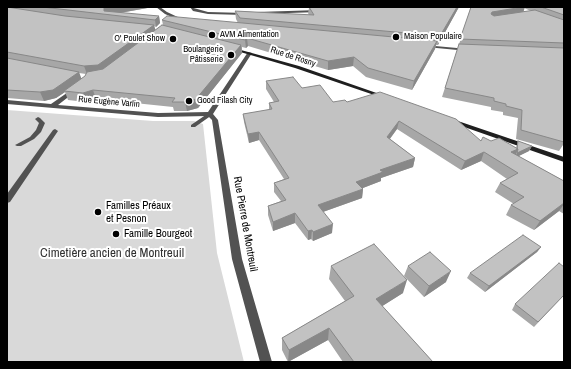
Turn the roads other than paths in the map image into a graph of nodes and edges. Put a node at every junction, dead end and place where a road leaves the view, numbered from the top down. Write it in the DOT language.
graph roads {
  1 [pos="158,7"];
  2 [pos="192,7"];
  3 [pos="321,11"];
  4 [pos="175,18"];
  5 [pos="170,20"];
  6 [pos="188,23"];
  7 [pos="419,45"];
  8 [pos="226,46"];
  9 [pos="474,50"];
  10 [pos="250,53"];
  11 [pos="78,87"];
  12 [pos="392,100"];
  13 [pos="7,102"];
  14 [pos="53,105"];
  15 [pos="208,116"];
  16 [pos="444,118"];
  17 [pos="38,119"];
  18 [pos="193,126"];
  19 [pos="55,131"];
  20 [pos="19,145"];
  21 [pos="564,160"];
  22 [pos="7,200"];
  23 [pos="266,362"];
  1 -- 4 [label="street"];
  2 -- 3 [label="street"];
  4 -- 5 [label="street"];
  4 -- 6 [label="street"];
  7 -- 9 [label="street"];
  8 -- 10 [label="main road, Rue de Rosny"];
  10 -- 12 [label="main road, Rue de Rosny"];
  10 -- 15 [label="street"];
  11 -- 14 [label="street"];
  13 -- 14 [label="street, Rue Eugène Varlin"];
  14 -- 15 [label="street, Rue Eugène Varlin"];
  15 -- 18 [label="street"];
  15 -- 23 [label="street, Rue Pierre de Montreuil"];
  16 -- 21 [label="main road"];
  17 -- 20 [label="street"];
  19 -- 22 [label="street"];
}
